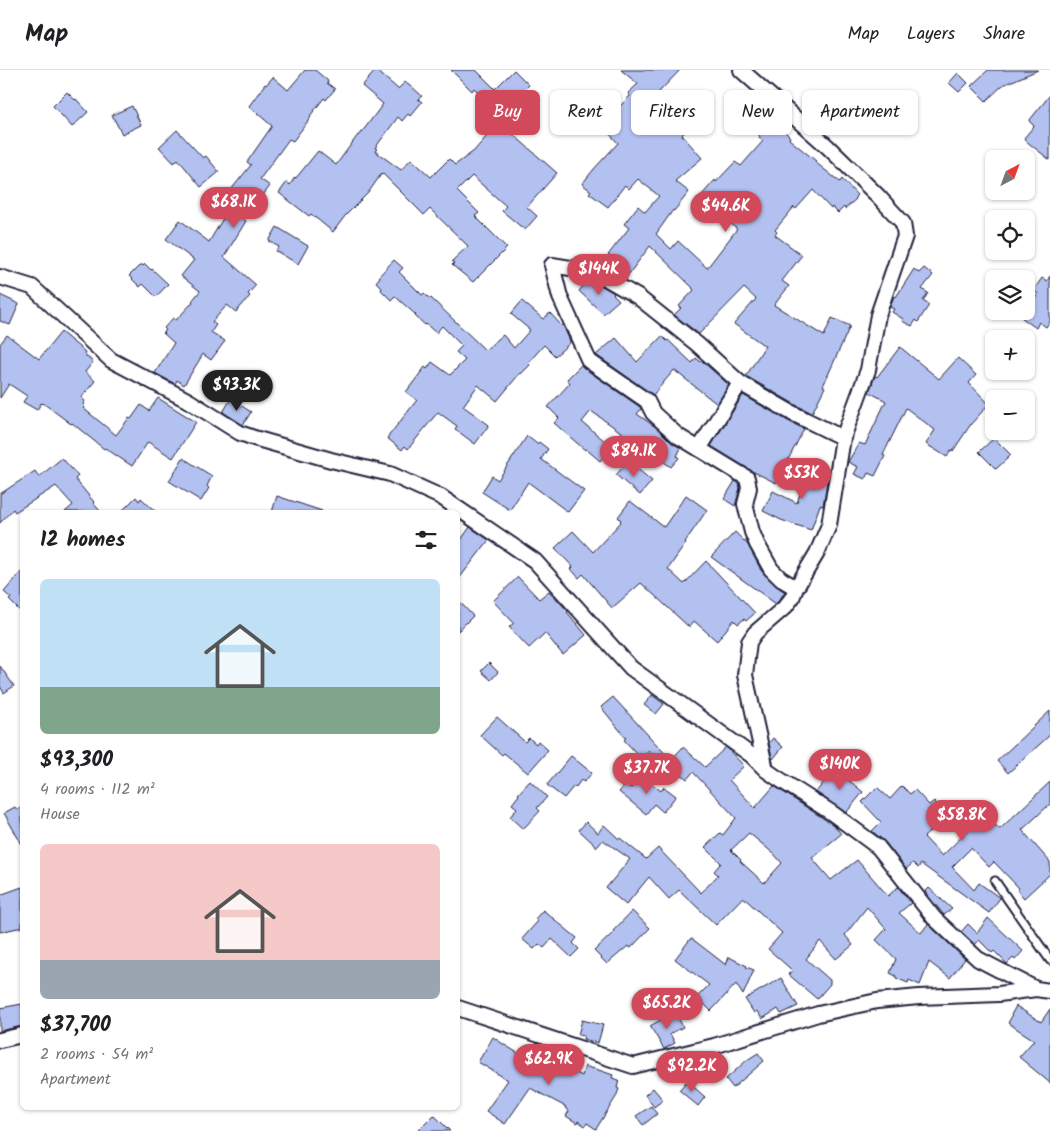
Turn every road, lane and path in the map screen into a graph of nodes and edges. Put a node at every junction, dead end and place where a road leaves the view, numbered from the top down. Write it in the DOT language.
graph roads {
  1 [pos="741,70"];
  2 [pos="0,277"];
  3 [pos="740,382"];
  4 [pos="843,438"];
  5 [pos="699,449"];
  6 [pos="796,588"];
  7 [pos="766,770"];
  8 [pos="995,881"];
  9 [pos="1050,960"];
  10 [pos="1036,989"];
  11 [pos="1050,991"];
  12 [pos="460,1009"];
  13 [pos="20,1035"];
  14 [pos="0,1040"];
  1 -- 4 [label="street"];
  2 -- 7 [label="street"];
  3 -- 4 [label="street"];
  3 -- 5 [label="street"];
  3 -- 5 [label="street"];
  4 -- 6 [label="street"];
  5 -- 6 [label="street"];
  6 -- 7 [label="street"];
  7 -- 10 [label="street"];
  8 -- 9 [label="lane"];
  10 -- 11 [label="street"];
  10 -- 12 [label="street"];
  13 -- 14 [label="street"];
}
